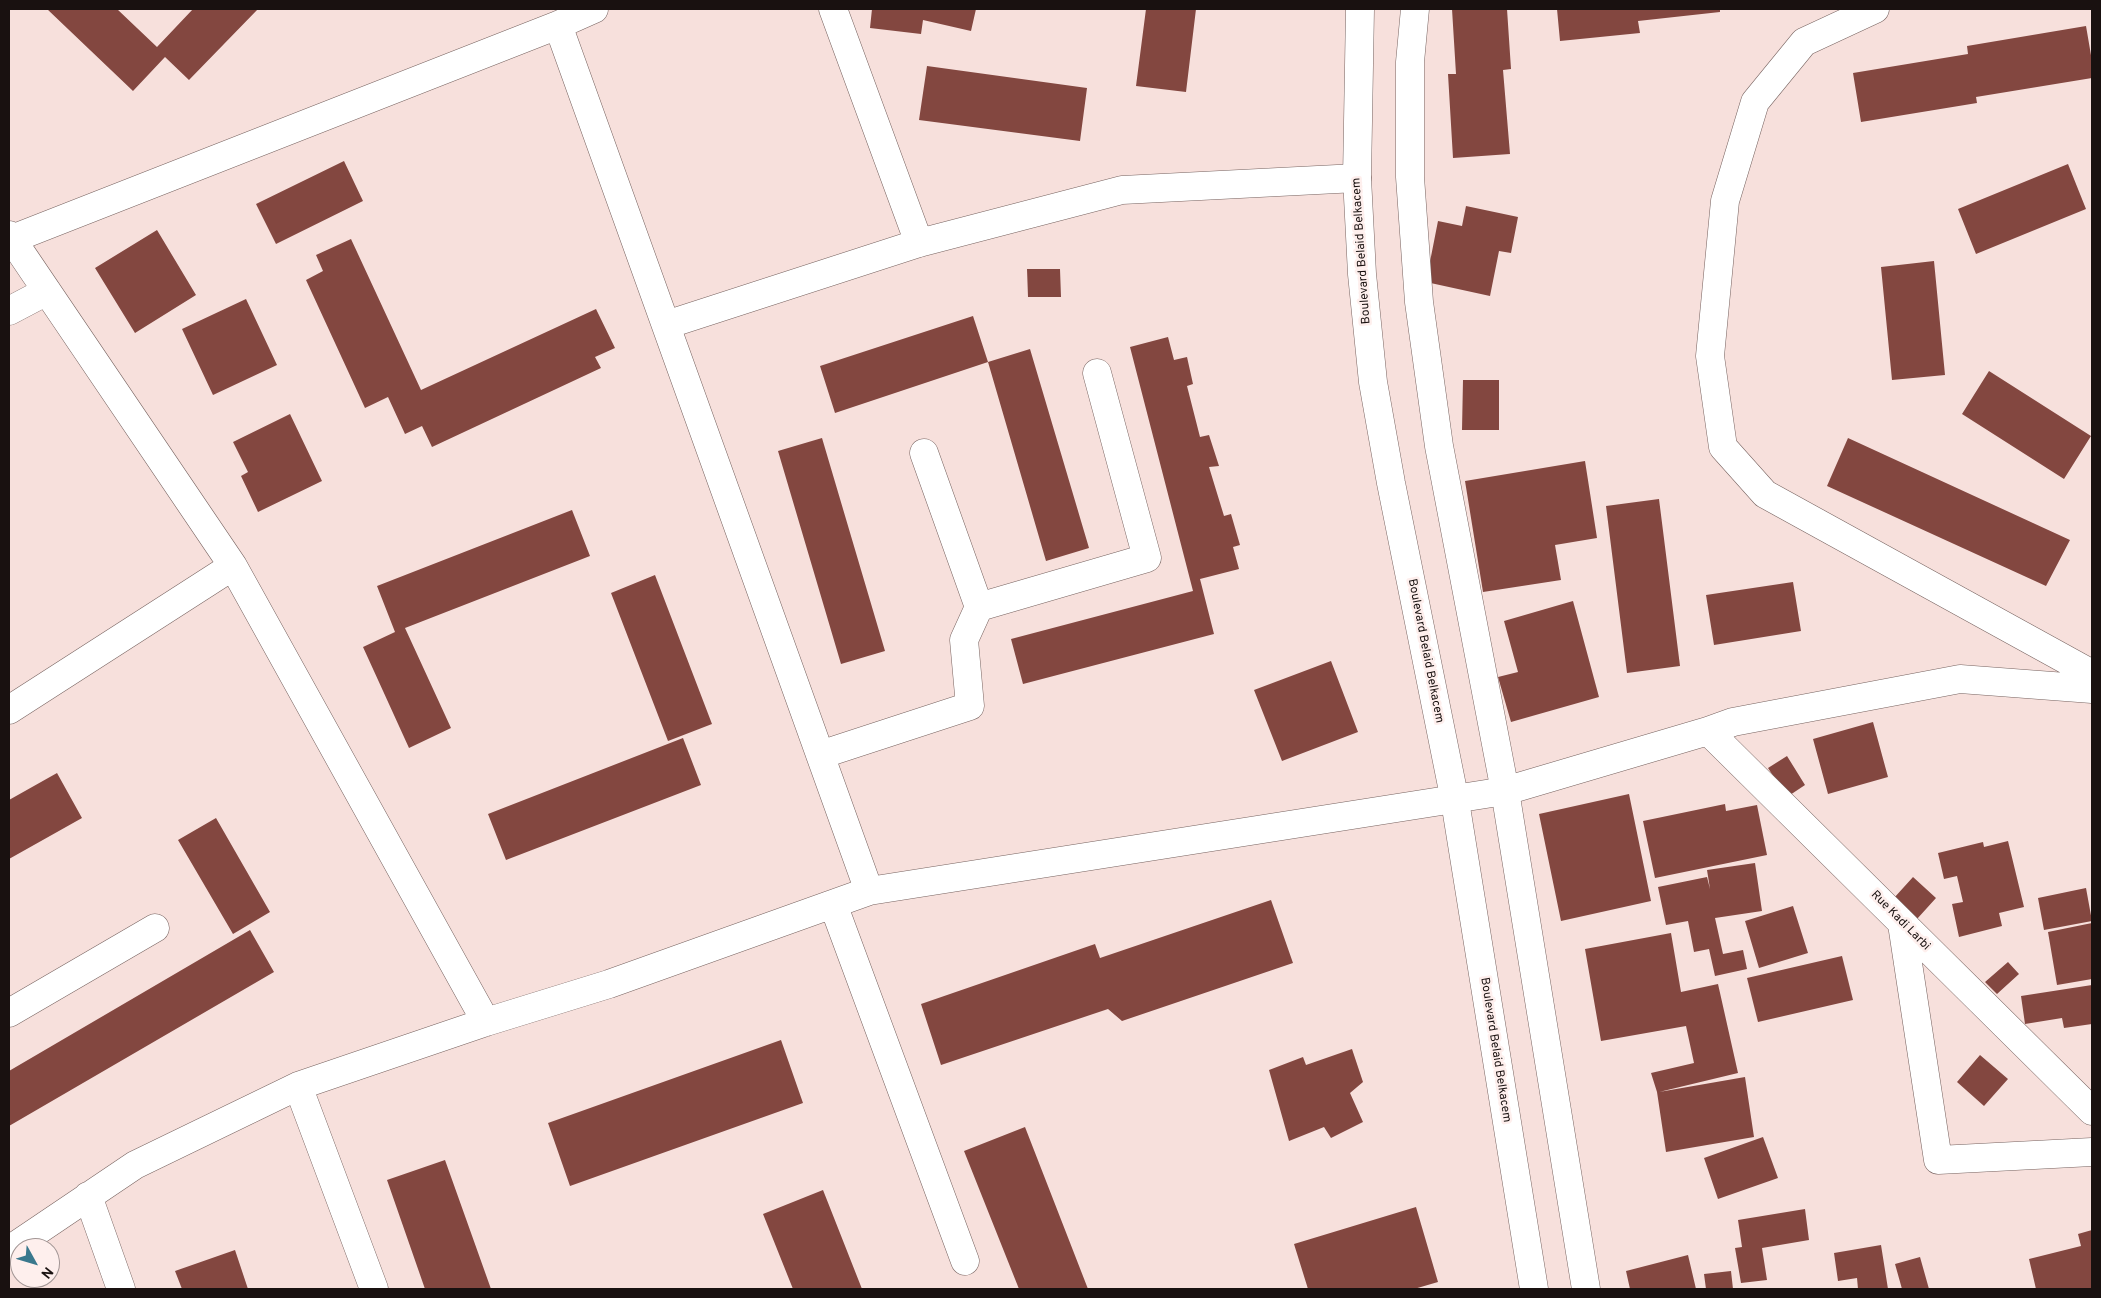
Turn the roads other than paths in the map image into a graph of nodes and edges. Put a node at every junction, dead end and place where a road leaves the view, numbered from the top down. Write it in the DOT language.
graph roads {
  1 [pos="594,9"];
  2 [pos="833,9"];
  3 [pos="1360,9"];
  4 [pos="1414,9"];
  5 [pos="1875,9"];
  6 [pos="558,25"];
  7 [pos="1357,178"];
  8 [pos="10,237"];
  9 [pos="919,243"];
  10 [pos="47,291"];
  11 [pos="9,311"];
  12 [pos="666,325"];
  13 [pos="1097,372"];
  14 [pos="924,454"];
  15 [pos="233,566"];
  16 [pos="980,607"];
  17 [pos="2092,674"];
  18 [pos="2092,689"];
  19 [pos="9,710"];
  20 [pos="1708,731"];
  21 [pos="820,755"];
  22 [pos="1505,791"];
  23 [pos="1455,801"];
  24 [pos="869,891"];
  25 [pos="833,904"];
  26 [pos="1902,924"];
  27 [pos="155,928"];
  28 [pos="9,1013"];
  29 [pos="486,1022"];
  30 [pos="298,1086"];
  31 [pos="2092,1111"];
  32 [pos="2092,1152"];
  33 [pos="88,1196"];
  34 [pos="9,1250"];
  35 [pos="965,1260"];
  36 [pos="122,1289"];
  37 [pos="374,1289"];
  38 [pos="1534,1289"];
  39 [pos="1586,1289"];
  1 -- 6 [label="street"];
  2 -- 9 [label="street"];
  3 -- 7 [label="street, Boulevard Belaid Belkacem"];
  4 -- 22 [label="street"];
  5 -- 17 [label="street"];
  6 -- 8 [label="street"];
  6 -- 12 [label="street"];
  7 -- 9 [label="street"];
  7 -- 23 [label="street, Boulevard Belaid Belkacem"];
  8 -- 10 [label="street"];
  9 -- 12 [label="street"];
  10 -- 11 [label="street"];
  10 -- 15 [label="street"];
  12 -- 21 [label="street"];
  13 -- 16 [label="street"];
  14 -- 16 [label="street"];
  15 -- 19 [label="street"];
  15 -- 29 [label="street"];
  16 -- 21 [label="street"];
  18 -- 20 [label="street"];
  20 -- 22 [label="street"];
  20 -- 26 [label="street, Rue Kadi Larbi"];
  21 -- 24 [label="street"];
  22 -- 23 [label="street"];
  22 -- 39 [label="street"];
  23 -- 24 [label="street"];
  23 -- 38 [label="street, Boulevard Belaid Belkacem"];
  24 -- 25 [label="street"];
  25 -- 29 [label="street"];
  25 -- 35 [label="street"];
  26 -- 31 [label="street, Rue Kadi Larbi"];
  26 -- 32 [label="street"];
  27 -- 28 [label="street"];
  29 -- 30 [label="street"];
  30 -- 33 [label="street"];
  30 -- 37 [label="street"];
  33 -- 34 [label="street"];
  33 -- 36 [label="street"];
}
